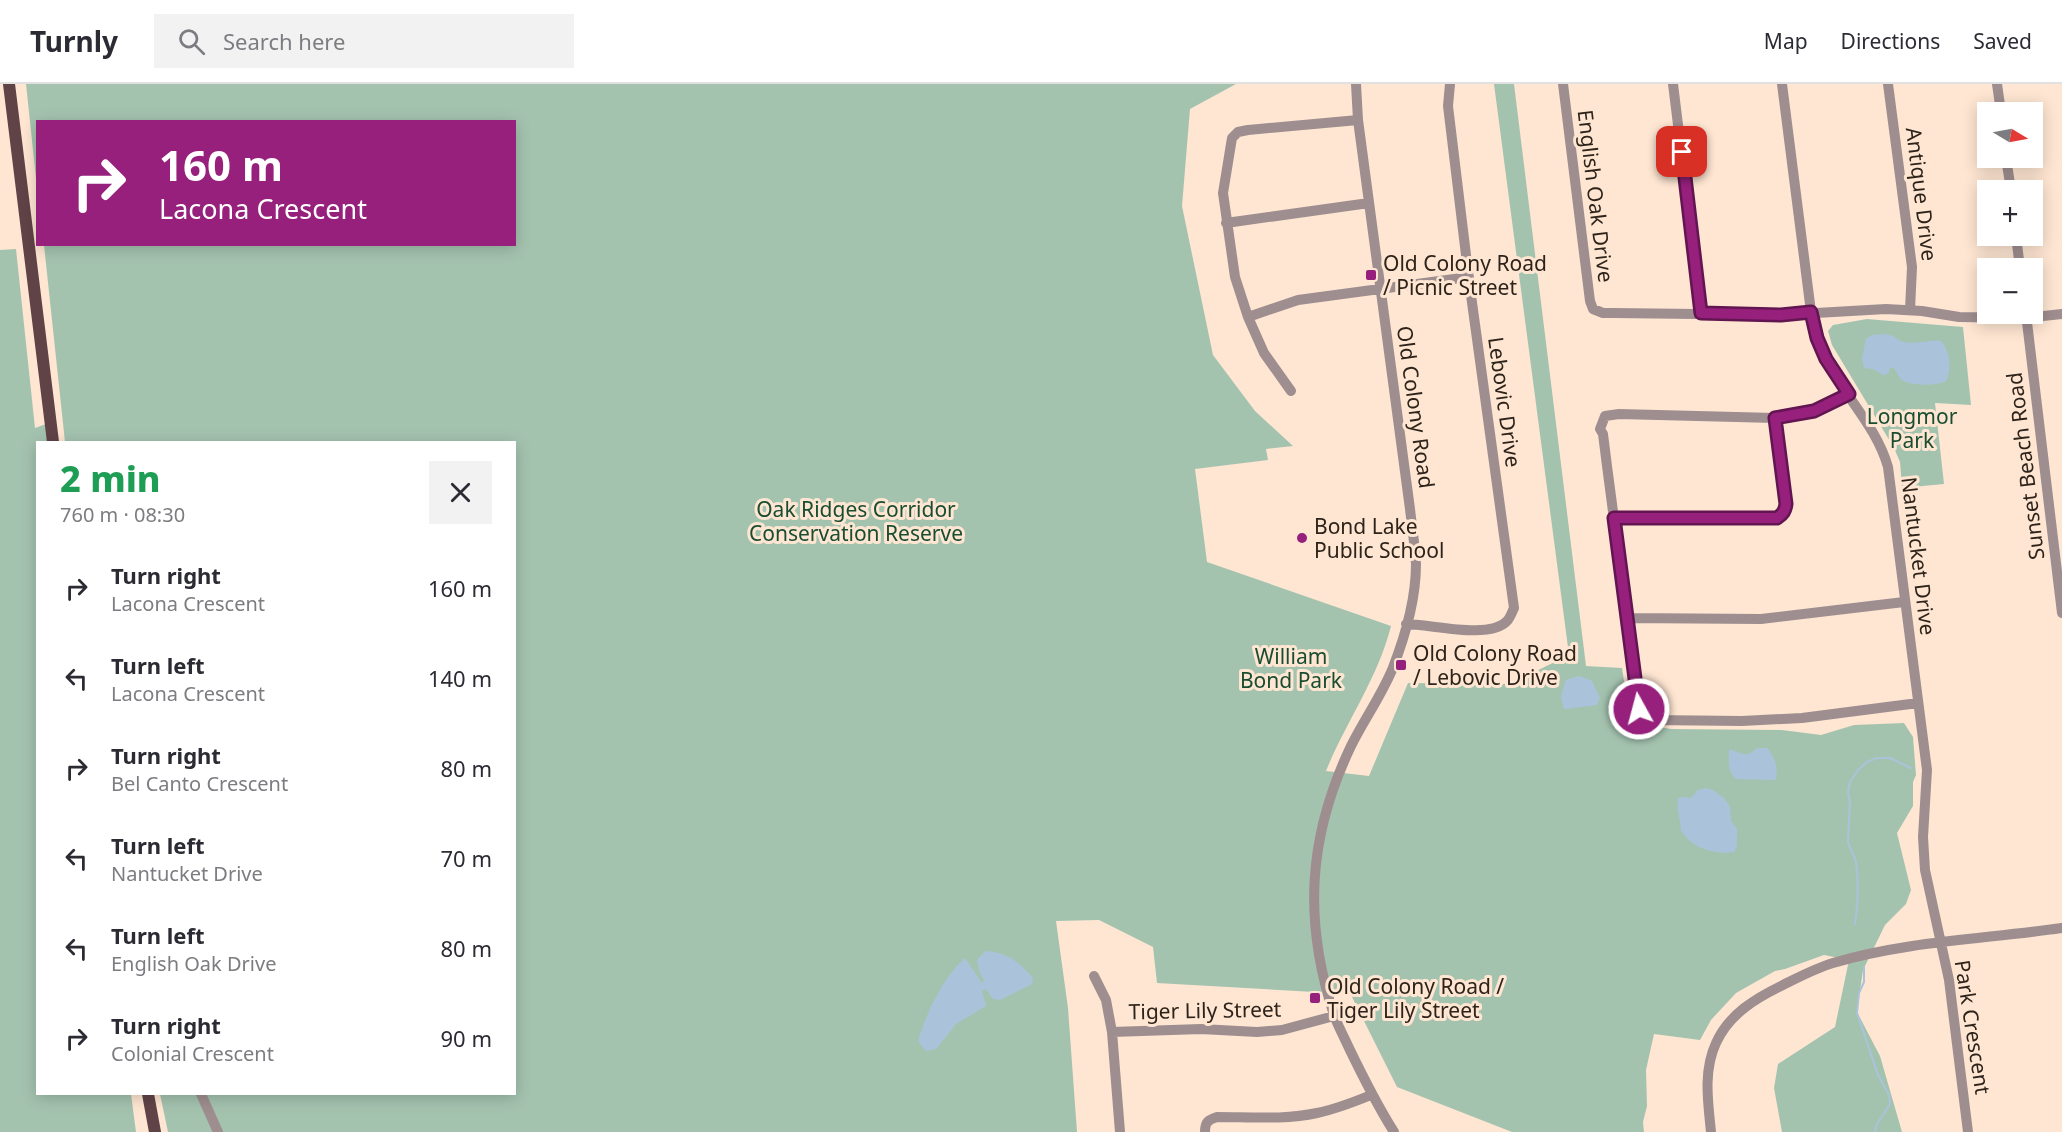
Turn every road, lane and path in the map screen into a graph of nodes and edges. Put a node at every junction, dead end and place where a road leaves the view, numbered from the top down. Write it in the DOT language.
graph roads {
  1 [pos="9,84"];
  2 [pos="1356,84"];
  3 [pos="1450,84"];
  4 [pos="1563,84"];
  5 [pos="1673,84"];
  6 [pos="1782,84"];
  7 [pos="1887,84"];
  8 [pos="1997,84"];
  9 [pos="2000,102"];
  10 [pos="1358,120"];
  11 [pos="1369,202"];
  12 [pos="1226,223"];
  13 [pos="1469,277"];
  14 [pos="1381,288"];
  15 [pos="1910,310"];
  16 [pos="1811,312"];
  17 [pos="1701,313"];
  18 [pos="2062,314"];
  19 [pos="2043,315"];
  20 [pos="1248,317"];
  21 [pos="1977,317"];
  22 [pos="2027,324"];
  23 [pos="1291,391"];
  24 [pos="1849,394"];
  25 [pos="1775,418"];
  26 [pos="53,441"];
  27 [pos="1614,518"];
  28 [pos="2056,520"];
  29 [pos="1904,602"];
  30 [pos="2062,613"];
  31 [pos="1627,618"];
  32 [pos="1406,624"];
  33 [pos="1918,703"];
  34 [pos="2062,928"];
  35 [pos="1940,944"];
  36 [pos="1094,976"];
  37 [pos="1334,1016"];
  38 [pos="1112,1032"];
  39 [pos="148,1095"];
  40 [pos="201,1095"];
  41 [pos="1371,1095"];
  42 [pos="155,1132"];
  43 [pos="218,1132"];
  44 [pos="1120,1132"];
  45 [pos="1205,1132"];
  46 [pos="1394,1132"];
  47 [pos="1711,1132"];
  48 [pos="1968,1132"];
  1 -- 26 [label="main road"];
  2 -- 10 [label="street, Old Colony Road"];
  3 -- 13 [label="street, Lebovic Drive"];
  4 -- 17 [label="street, English Oak Drive"];
  5 -- 17 [label="street"];
  6 -- 16 [label="street, Nantucket Drive"];
  7 -- 15 [label="street, Antique Drive"];
  8 -- 9 [label="street"];
  10 -- 11 [label="street, Old Colony Road"];
  10 -- 12 [label="street"];
  11 -- 12 [label="street"];
  11 -- 14 [label="street, Old Colony Road"];
  12 -- 20 [label="street"];
  13 -- 14 [label="street"];
  13 -- 32 [label="street, Lebovic Drive"];
  14 -- 20 [label="street"];
  14 -- 32 [label="street, Old Colony Road"];
  15 -- 16 [label="street, English Oak Drive"];
  15 -- 21 [label="street, English Oak Drive"];
  16 -- 17 [label="street, English Oak Drive"];
  16 -- 24 [label="street, Nantucket Drive"];
  18 -- 19 [label="street, English Oak Drive"];
  20 -- 23 [label="street"];
  22 -- 28 [label="street, Sunset Beach Road"];
  24 -- 25 [label="street"];
  24 -- 29 [label="street, Nantucket Drive"];
  25 -- 27 [label="street"];
  25 -- 27 [label="street"];
  27 -- 31 [label="street"];
  28 -- 30 [label="street, Sunset Beach Road"];
  29 -- 31 [label="street"];
  29 -- 33 [label="street, Nantucket Drive"];
  31 -- 33 [label="street"];
  32 -- 37 [label="street, Old Colony Road"];
  33 -- 35 [label="street, Nantucket Drive"];
  34 -- 35 [label="street, Park Crescent"];
  35 -- 47 [label="street"];
  35 -- 48 [label="street, Park Crescent"];
  36 -- 38 [label="street"];
  37 -- 38 [label="street, Tiger Lily Street"];
  37 -- 41 [label="street, Old Colony Road"];
  38 -- 44 [label="street"];
  39 -- 42 [label="main road"];
  40 -- 43 [label="street"];
  41 -- 45 [label="street"];
  41 -- 46 [label="street, Old Colony Road"];
}
